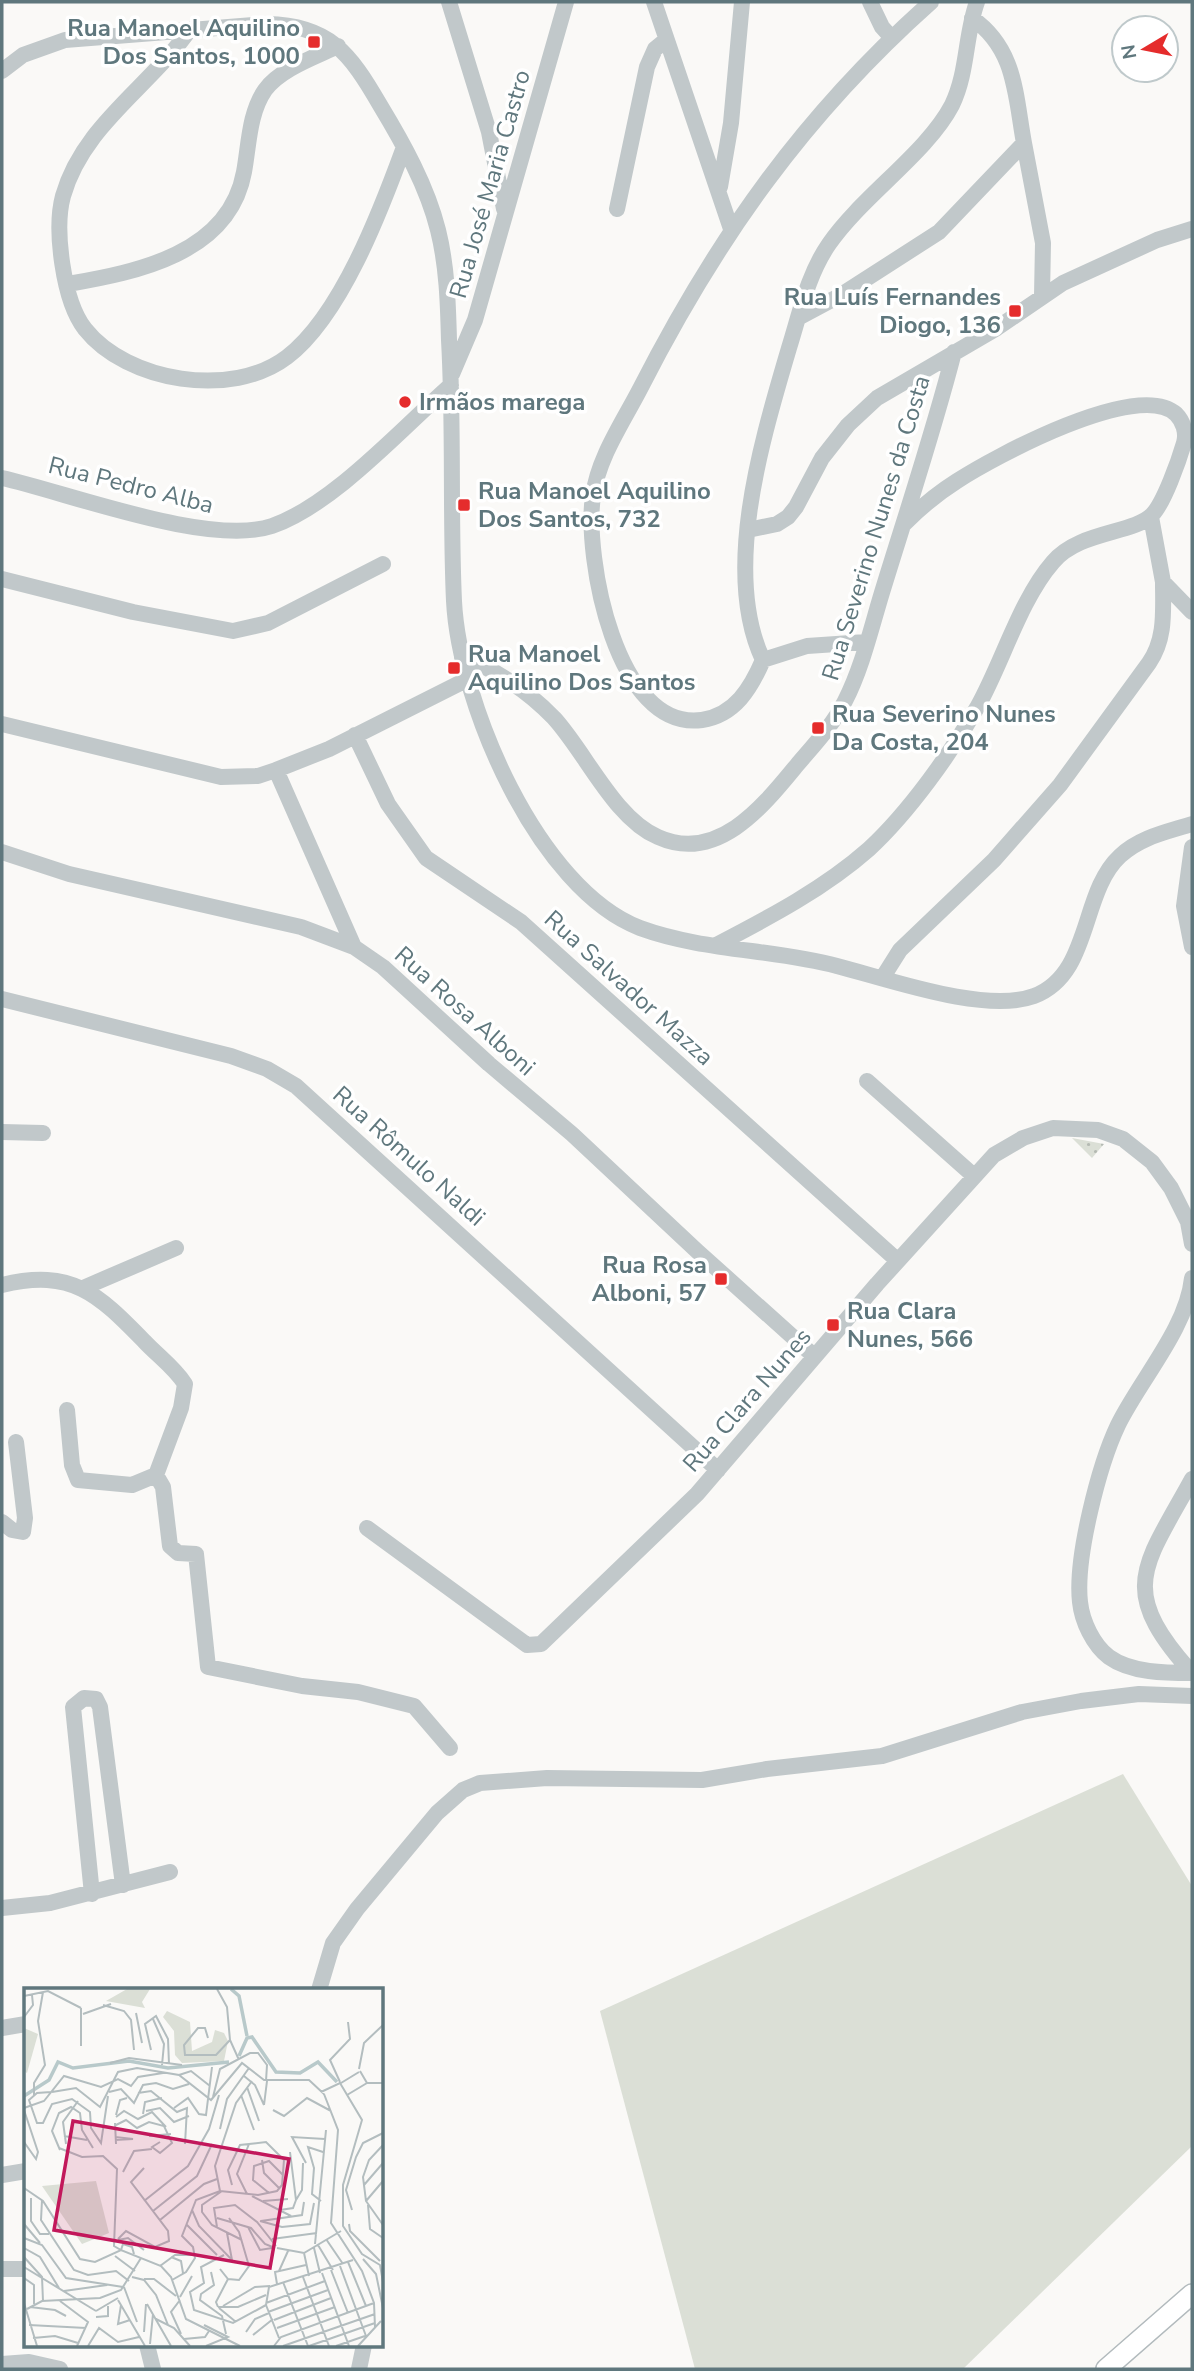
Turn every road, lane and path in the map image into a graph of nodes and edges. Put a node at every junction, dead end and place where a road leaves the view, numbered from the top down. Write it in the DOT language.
graph roads {
  1 [pos="449,2"];
  2 [pos="654,2"];
  3 [pos="742,2"];
  4 [pos="870,2"];
  5 [pos="931,2"];
  6 [pos="563,4"];
  7 [pos="973,8"];
  8 [pos="190,29"];
  9 [pos="891,37"];
  10 [pos="666,40"];
  11 [pos="338,46"];
  12 [pos="2,71"];
  13 [pos="1024,143"];
  14 [pos="404,147"];
  15 [pos="720,190"];
  16 [pos="617,209"];
  17 [pos="505,215"];
  18 [pos="731,229"];
  19 [pos="1192,229"];
  20 [pos="68,284"];
  21 [pos="1042,296"];
  22 [pos="799,318"];
  23 [pos="954,352"];
  24 [pos="451,381"];
  25 [pos="2,478"];
  26 [pos="1151,517"];
  27 [pos="904,523"];
  28 [pos="748,530"];
  29 [pos="383,564"];
  30 [pos="2,579"];
  31 [pos="1163,582"];
  32 [pos="1192,612"];
  33 [pos="866,642"];
  34 [pos="462,657"];
  35 [pos="763,660"];
  36 [pos="468,679"];
  37 [pos="2,724"];
  38 [pos="355,735"];
  39 [pos="276,770"];
  40 [pos="1192,824"];
  41 [pos="1192,847"];
  42 [pos="2,852"];
  43 [pos="718,944"];
  44 [pos="354,947"];
  45 [pos="1192,947"];
  46 [pos="883,977"];
  47 [pos="2,999"];
  48 [pos="867,1081"];
  49 [pos="2,1132"];
  50 [pos="43,1133"];
  51 [pos="974,1176"];
  52 [pos="1192,1244"];
  53 [pos="176,1248"];
  54 [pos="898,1261"];
  55 [pos="1192,1278"];
  56 [pos="2,1285"];
  57 [pos="83,1288"];
  58 [pos="814,1356"];
  59 [pos="67,1410"];
  60 [pos="16,1442"];
  61 [pos="718,1470"];
  62 [pos="156,1475"];
  63 [pos="1192,1479"];
  64 [pos="2,1522"];
  65 [pos="367,1528"];
  66 [pos="1192,1673"];
  67 [pos="1192,1696"];
  68 [pos="450,1748"];
  69 [pos="170,1872"];
  70 [pos="123,1885"];
  71 [pos="92,1894"];
  72 [pos="2,1908"];
  73 [pos="320,1988"];
  74 [pos="24,2024"];
  75 [pos="2,2028"];
  76 [pos="24,2171"];
  77 [pos="2,2175"];
  78 [pos="2,2269"];
  79 [pos="24,2269"];
  80 [pos="1192,2294"];
  81 [pos="147,2346"];
  82 [pos="364,2346"];
  83 [pos="2,2364"];
  84 [pos="61,2369"];
  85 [pos="153,2369"];
  86 [pos="359,2369"];
  87 [pos="1106,2369"];
  1 -- 17 [label="street"];
  2 -- 10 [label="street"];
  3 -- 15 [label="street"];
  4 -- 9 [label="street"];
  5 -- 9 [label="street"];
  6 -- 17 [label="street, Rua José Maria Castro"];
  7 -- 13 [label="street"];
  7 -- 22 [label="street"];
  8 -- 11 [label="street"];
  8 -- 12 [label="street"];
  8 -- 20 [label="street"];
  9 -- 18 [label="street"];
  10 -- 15 [label="street"];
  10 -- 16 [label="street"];
  11 -- 14 [label="street"];
  11 -- 20 [label="street"];
  13 -- 21 [label="street"];
  13 -- 22 [label="street"];
  14 -- 20 [label="street"];
  14 -- 24 [label="street"];
  15 -- 18 [label="street"];
  17 -- 24 [label="street, Rua José Maria Castro"];
  18 -- 35 [label="street"];
  19 -- 21 [label="street"];
  21 -- 23 [label="street"];
  22 -- 28 [label="street"];
  23 -- 27 [label="street, Rua Severino Nunes da Costa"];
  23 -- 28 [label="street"];
  24 -- 25 [label="street, Rua Pedro Alba"];
  24 -- 34 [label="street"];
  26 -- 27 [label="street"];
  26 -- 31 [label="street"];
  26 -- 43 [label="street"];
  27 -- 33 [label="street, Rua Severino Nunes da Costa"];
  28 -- 35 [label="street"];
  29 -- 30 [label="street"];
  31 -- 32 [label="street"];
  31 -- 46 [label="street"];
  33 -- 34 [label="street, Rua Severino Nunes da Costa"];
  33 -- 35 [label="street"];
  34 -- 36 [label="street"];
  36 -- 38 [label="street"];
  36 -- 43 [label="street"];
  37 -- 39 [label="street"];
  38 -- 39 [label="street"];
  38 -- 54 [label="street, Rua Salvador Mazza"];
  39 -- 44 [label="street"];
  40 -- 46 [label="street"];
  41 -- 45 [label="street"];
  42 -- 44 [label="street, Rua Rosa Alboni"];
  43 -- 46 [label="street"];
  44 -- 58 [label="street, Rua Rosa Alboni"];
  47 -- 61 [label="street, Rua Rômulo Naldi"];
  48 -- 51 [label="street"];
  49 -- 50 [label="street"];
  51 -- 52 [label="street, Rua Clara Nunes"];
  51 -- 54 [label="street, Rua Clara Nunes"];
  53 -- 57 [label="street"];
  54 -- 58 [label="street, Rua Clara Nunes"];
  55 -- 66 [label="street"];
  56 -- 57 [label="street"];
  57 -- 62 [label="street"];
  58 -- 61 [label="street, Rua Clara Nunes"];
  59 -- 62 [label="street"];
  60 -- 64 [label="street"];
  61 -- 65 [label="street, Rua Clara Nunes"];
  62 -- 68 [label="street"];
  63 -- 66 [label="street"];
  67 -- 73 [label="street"];
  69 -- 70 [label="street"];
  70 -- 71 [label="street"];
  70 -- 71 [label="street"];
  71 -- 72 [label="street"];
  74 -- 75 [label="street"];
  76 -- 77 [label="street"];
  78 -- 79 [label="street"];
  80 -- 87 [label="main road"];
  81 -- 85 [label="street"];
  82 -- 86 [label="street"];
  83 -- 84 [label="street"];
}
